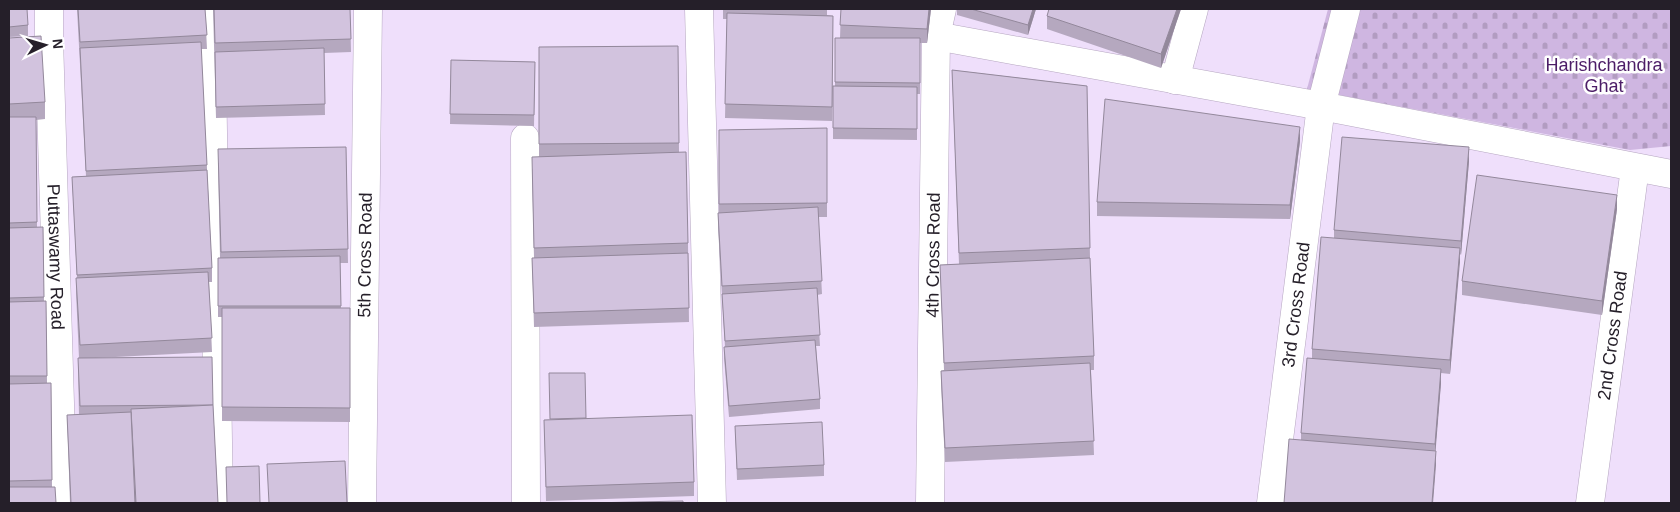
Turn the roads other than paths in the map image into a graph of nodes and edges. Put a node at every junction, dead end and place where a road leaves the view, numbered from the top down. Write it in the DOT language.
graph roads {
  1 [pos="50,9"];
  2 [pos="211,9"];
  3 [pos="368,9"];
  4 [pos="699,9"];
  5 [pos="942,9"];
  6 [pos="1194,9"];
  7 [pos="1346,9"];
  8 [pos="936,36"];
  9 [pos="1175,80"];
  10 [pos="1321,106"];
  11 [pos="525,138"];
  12 [pos="1635,168"];
  13 [pos="1671,174"];
  14 [pos="63,503"];
  15 [pos="219,503"];
  16 [pos="362,503"];
  17 [pos="526,503"];
  18 [pos="712,503"];
  19 [pos="930,503"];
  20 [pos="1271,503"];
  21 [pos="1590,503"];
  1 -- 14 [label="street, Puttaswamy Road"];
  2 -- 15 [label="street"];
  3 -- 16 [label="street, 5th Cross Road"];
  4 -- 18 [label="street"];
  5 -- 8 [label="street, 4th Cross Road"];
  6 -- 9 [label="street"];
  7 -- 10 [label="street, 3rd Cross Road"];
  8 -- 9 [label="street"];
  8 -- 19 [label="street, 4th Cross Road"];
  9 -- 10 [label="street"];
  10 -- 12 [label="street"];
  10 -- 20 [label="street, 3rd Cross Road"];
  11 -- 17 [label="street"];
  12 -- 13 [label="street"];
  12 -- 21 [label="street, 2nd Cross Road"];
}
